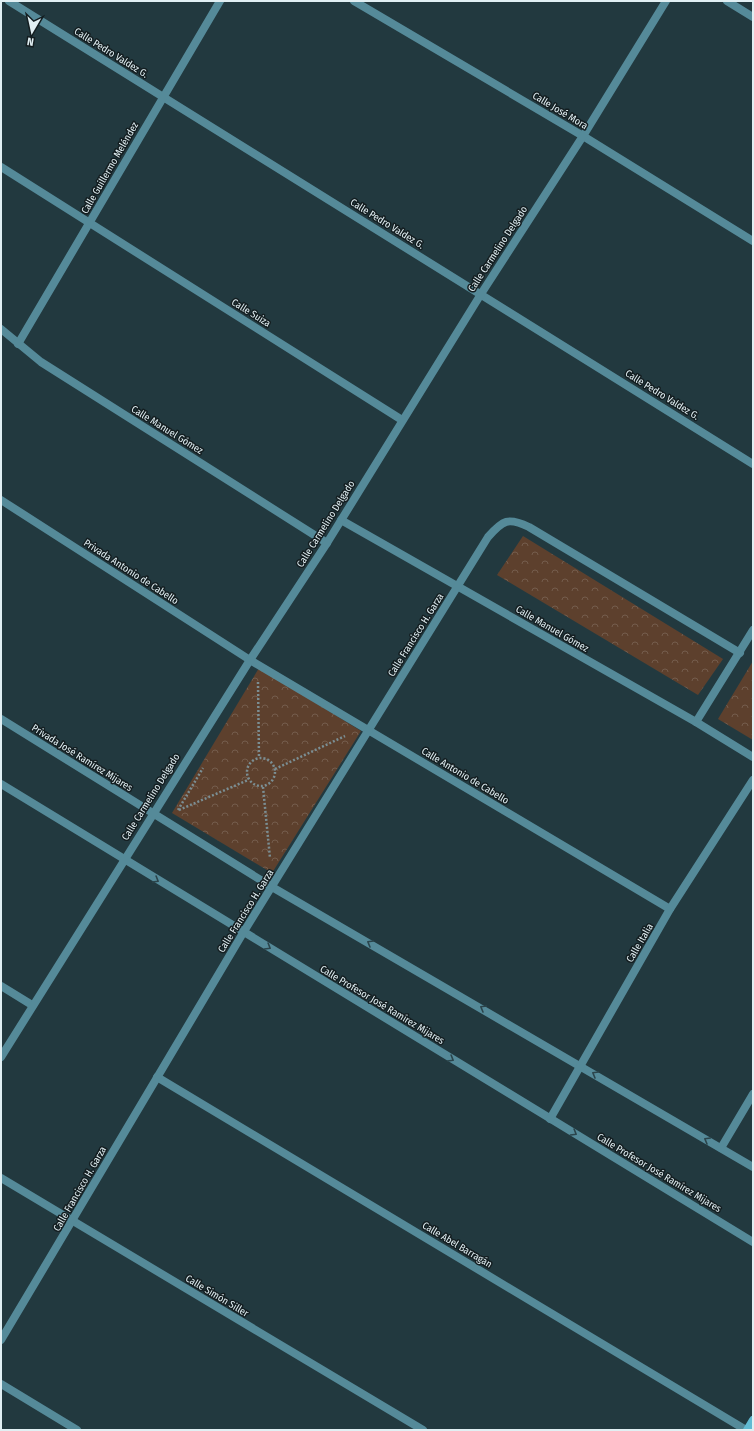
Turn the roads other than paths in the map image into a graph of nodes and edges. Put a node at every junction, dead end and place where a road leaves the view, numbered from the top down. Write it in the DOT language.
graph roads {
  1 [pos="10,1"];
  2 [pos="220,1"];
  3 [pos="354,1"];
  4 [pos="666,1"];
  5 [pos="727,1"];
  6 [pos="753,17"];
  7 [pos="162,97"];
  8 [pos="583,136"];
  9 [pos="1,167"];
  10 [pos="90,223"];
  11 [pos="753,241"];
  12 [pos="481,294"];
  13 [pos="1,329"];
  14 [pos="18,344"];
  15 [pos="402,420"];
  16 [pos="753,464"];
  17 [pos="1,500"];
  18 [pos="341,520"];
  19 [pos="327,543"];
  20 [pos="458,587"];
  21 [pos="753,630"];
  22 [pos="740,653"];
  23 [pos="250,660"];
  24 [pos="1,719"];
  25 [pos="696,722"];
  26 [pos="369,730"];
  27 [pos="753,757"];
  28 [pos="753,780"];
  29 [pos="1,784"];
  30 [pos="152,814"];
  31 [pos="123,860"];
  32 [pos="272,886"];
  33 [pos="670,909"];
  34 [pos="243,932"];
  35 [pos="1,986"];
  36 [pos="32,1005"];
  37 [pos="1,1057"];
  38 [pos="581,1065"];
  39 [pos="157,1076"];
  40 [pos="753,1094"];
  41 [pos="550,1119"];
  42 [pos="721,1148"];
  43 [pos="753,1167"];
  44 [pos="1,1178"];
  45 [pos="72,1222"];
  46 [pos="753,1242"];
  47 [pos="1,1340"];
  48 [pos="1,1384"];
  49 [pos="753,1420"];
  50 [pos="78,1430"];
  51 [pos="423,1430"];
  52 [pos="746,1430"];
  1 -- 7 [label="street, Calle Pedro Valdez G."];
  2 -- 7 [label="street, Calle Guillermo Meléndez"];
  3 -- 8 [label="street, Calle José Mora"];
  4 -- 8 [label="street, Calle Carmelino Delgado"];
  5 -- 6 [label="street"];
  7 -- 10 [label="street, Calle Guillermo Meléndez"];
  7 -- 12 [label="street, Calle Pedro Valdez G."];
  8 -- 11 [label="street, Calle José Mora"];
  8 -- 12 [label="street, Calle Carmelino Delgado"];
  9 -- 10 [label="street, Calle Suiza"];
  10 -- 14 [label="street, Calle Guillermo Meléndez"];
  10 -- 15 [label="street, Calle Suiza"];
  12 -- 15 [label="street, Calle Carmelino Delgado"];
  12 -- 16 [label="street, Calle Pedro Valdez G."];
  13 -- 14 [label="street, Calle Manuel Gómez"];
  14 -- 19 [label="street, Calle Manuel Gómez"];
  15 -- 18 [label="street, Calle Carmelino Delgado"];
  17 -- 23 [label="street, Privada Antonio de Cabello"];
  18 -- 19 [label="street, Calle Carmelino Delgado"];
  18 -- 20 [label="street, Calle Manuel Gómez"];
  19 -- 23 [label="street, Calle Carmelino Delgado"];
  20 -- 22 [label="street, Calle Francisco H. Garza"];
  20 -- 25 [label="street, Calle Manuel Gómez"];
  20 -- 26 [label="street, Calle Francisco H. Garza"];
  21 -- 22 [label="street"];
  22 -- 25 [label="street"];
  23 -- 26 [label="street, Calle Antonio de Cabello"];
  23 -- 30 [label="street, Calle Carmelino Delgado"];
  24 -- 30 [label="street, Privada José Ramírez Mijares"];
  25 -- 27 [label="street, Calle Manuel Gómez"];
  26 -- 32 [label="street, Calle Francisco H. Garza"];
  26 -- 33 [label="street, Calle Antonio de Cabello"];
  28 -- 33 [label="street, Calle Italia"];
  29 -- 31 [label="street, Calle Profesor José Ramírez Mijares"];
  30 -- 31 [label="street, Calle Carmelino Delgado"];
  30 -- 32 [label="street"];
  31 -- 34 [label="street, Calle Profesor José Ramírez Mijares, one-way"];
  31 -- 36 [label="street, Calle Carmelino Delgado"];
  32 -- 34 [label="street, Calle Francisco H. Garza"];
  38 -- 32 [label="street, one-way"];
  33 -- 38 [label="street, Calle Italia"];
  34 -- 39 [label="street, Calle Francisco H. Garza"];
  34 -- 41 [label="street, Calle Profesor José Ramírez Mijares, one-way"];
  35 -- 36 [label="street"];
  36 -- 37 [label="street, Calle Carmelino Delgado"];
  38 -- 41 [label="street, Calle Italia"];
  42 -- 38 [label="street, one-way"];
  39 -- 45 [label="street, Calle Francisco H. Garza"];
  39 -- 52 [label="street, Calle Abel Barragán"];
  40 -- 42 [label="street"];
  41 -- 46 [label="street, Calle Profesor José Ramírez Mijares, one-way"];
  42 -- 43 [label="street"];
  44 -- 45 [label="street, Calle Simón Siller"];
  45 -- 47 [label="street, Calle Francisco H. Garza"];
  45 -- 51 [label="street, Calle Simón Siller"];
  48 -- 50 [label="street"];
  49 -- 52 [label="street"];
}
